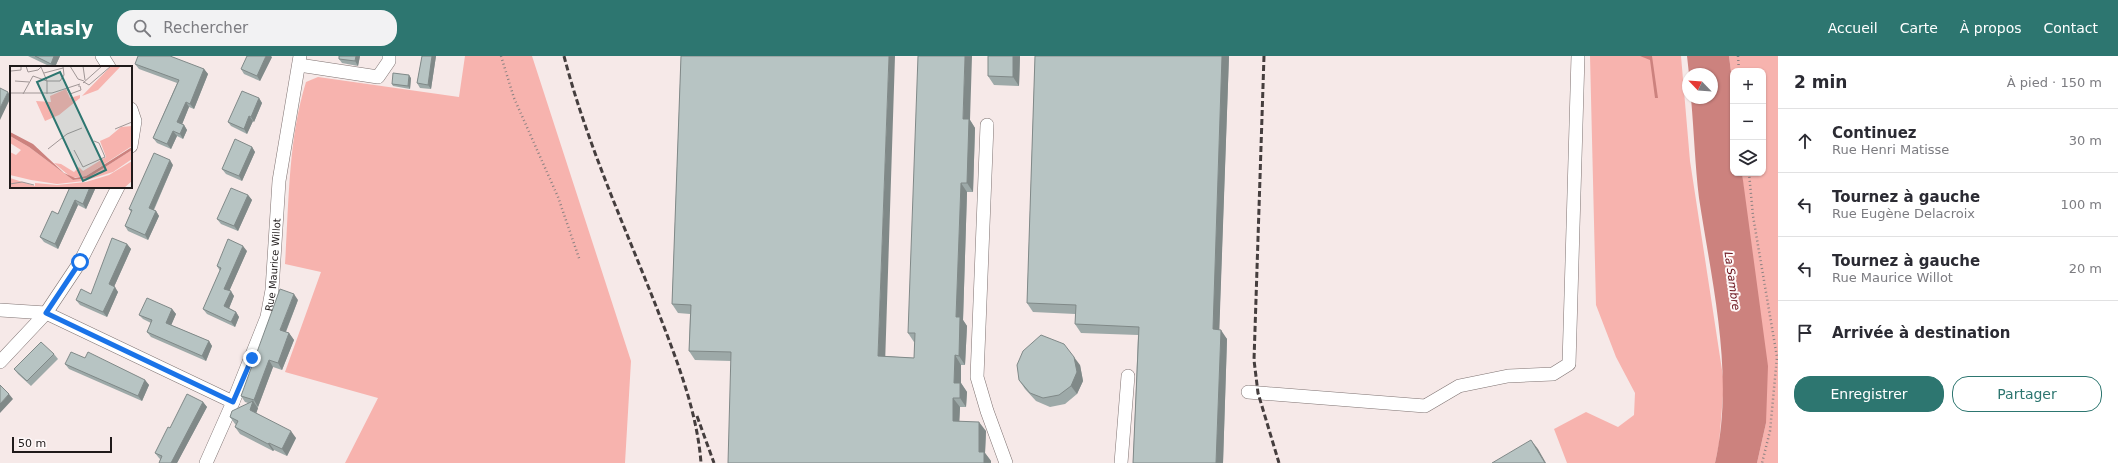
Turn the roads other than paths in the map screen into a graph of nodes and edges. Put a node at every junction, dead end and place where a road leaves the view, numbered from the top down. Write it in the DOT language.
graph roads {
  1 [pos="102,56"];
  2 [pos="389,56"];
  3 [pos="1578,56"];
  4 [pos="299,60"];
  5 [pos="108,66"];
  6 [pos="132,112"];
  7 [pos="988,125"];
  8 [pos="132,140"];
  9 [pos="118,188"];
  10 [pos="0,310"];
  11 [pos="46,313"];
  12 [pos="0,362"];
  13 [pos="1128,376"];
  14 [pos="1248,392"];
  15 [pos="233,402"];
  16 [pos="206,463"];
  17 [pos="1006,463"];
  18 [pos="1122,463"];
  1 -- 5 [label="street"];
  2 -- 4 [label="street"];
  3 -- 14 [label="street"];
  4 -- 15 [label="street, Rue Maurice Willot"];
  6 -- 8 [label="street"];
  7 -- 17 [label="street"];
  9 -- 11 [label="street"];
  10 -- 11 [label="street"];
  11 -- 12 [label="street"];
  11 -- 15 [label="street"];
  13 -- 18 [label="street"];
  15 -- 16 [label="street, Rue Maurice Willot"];
}
